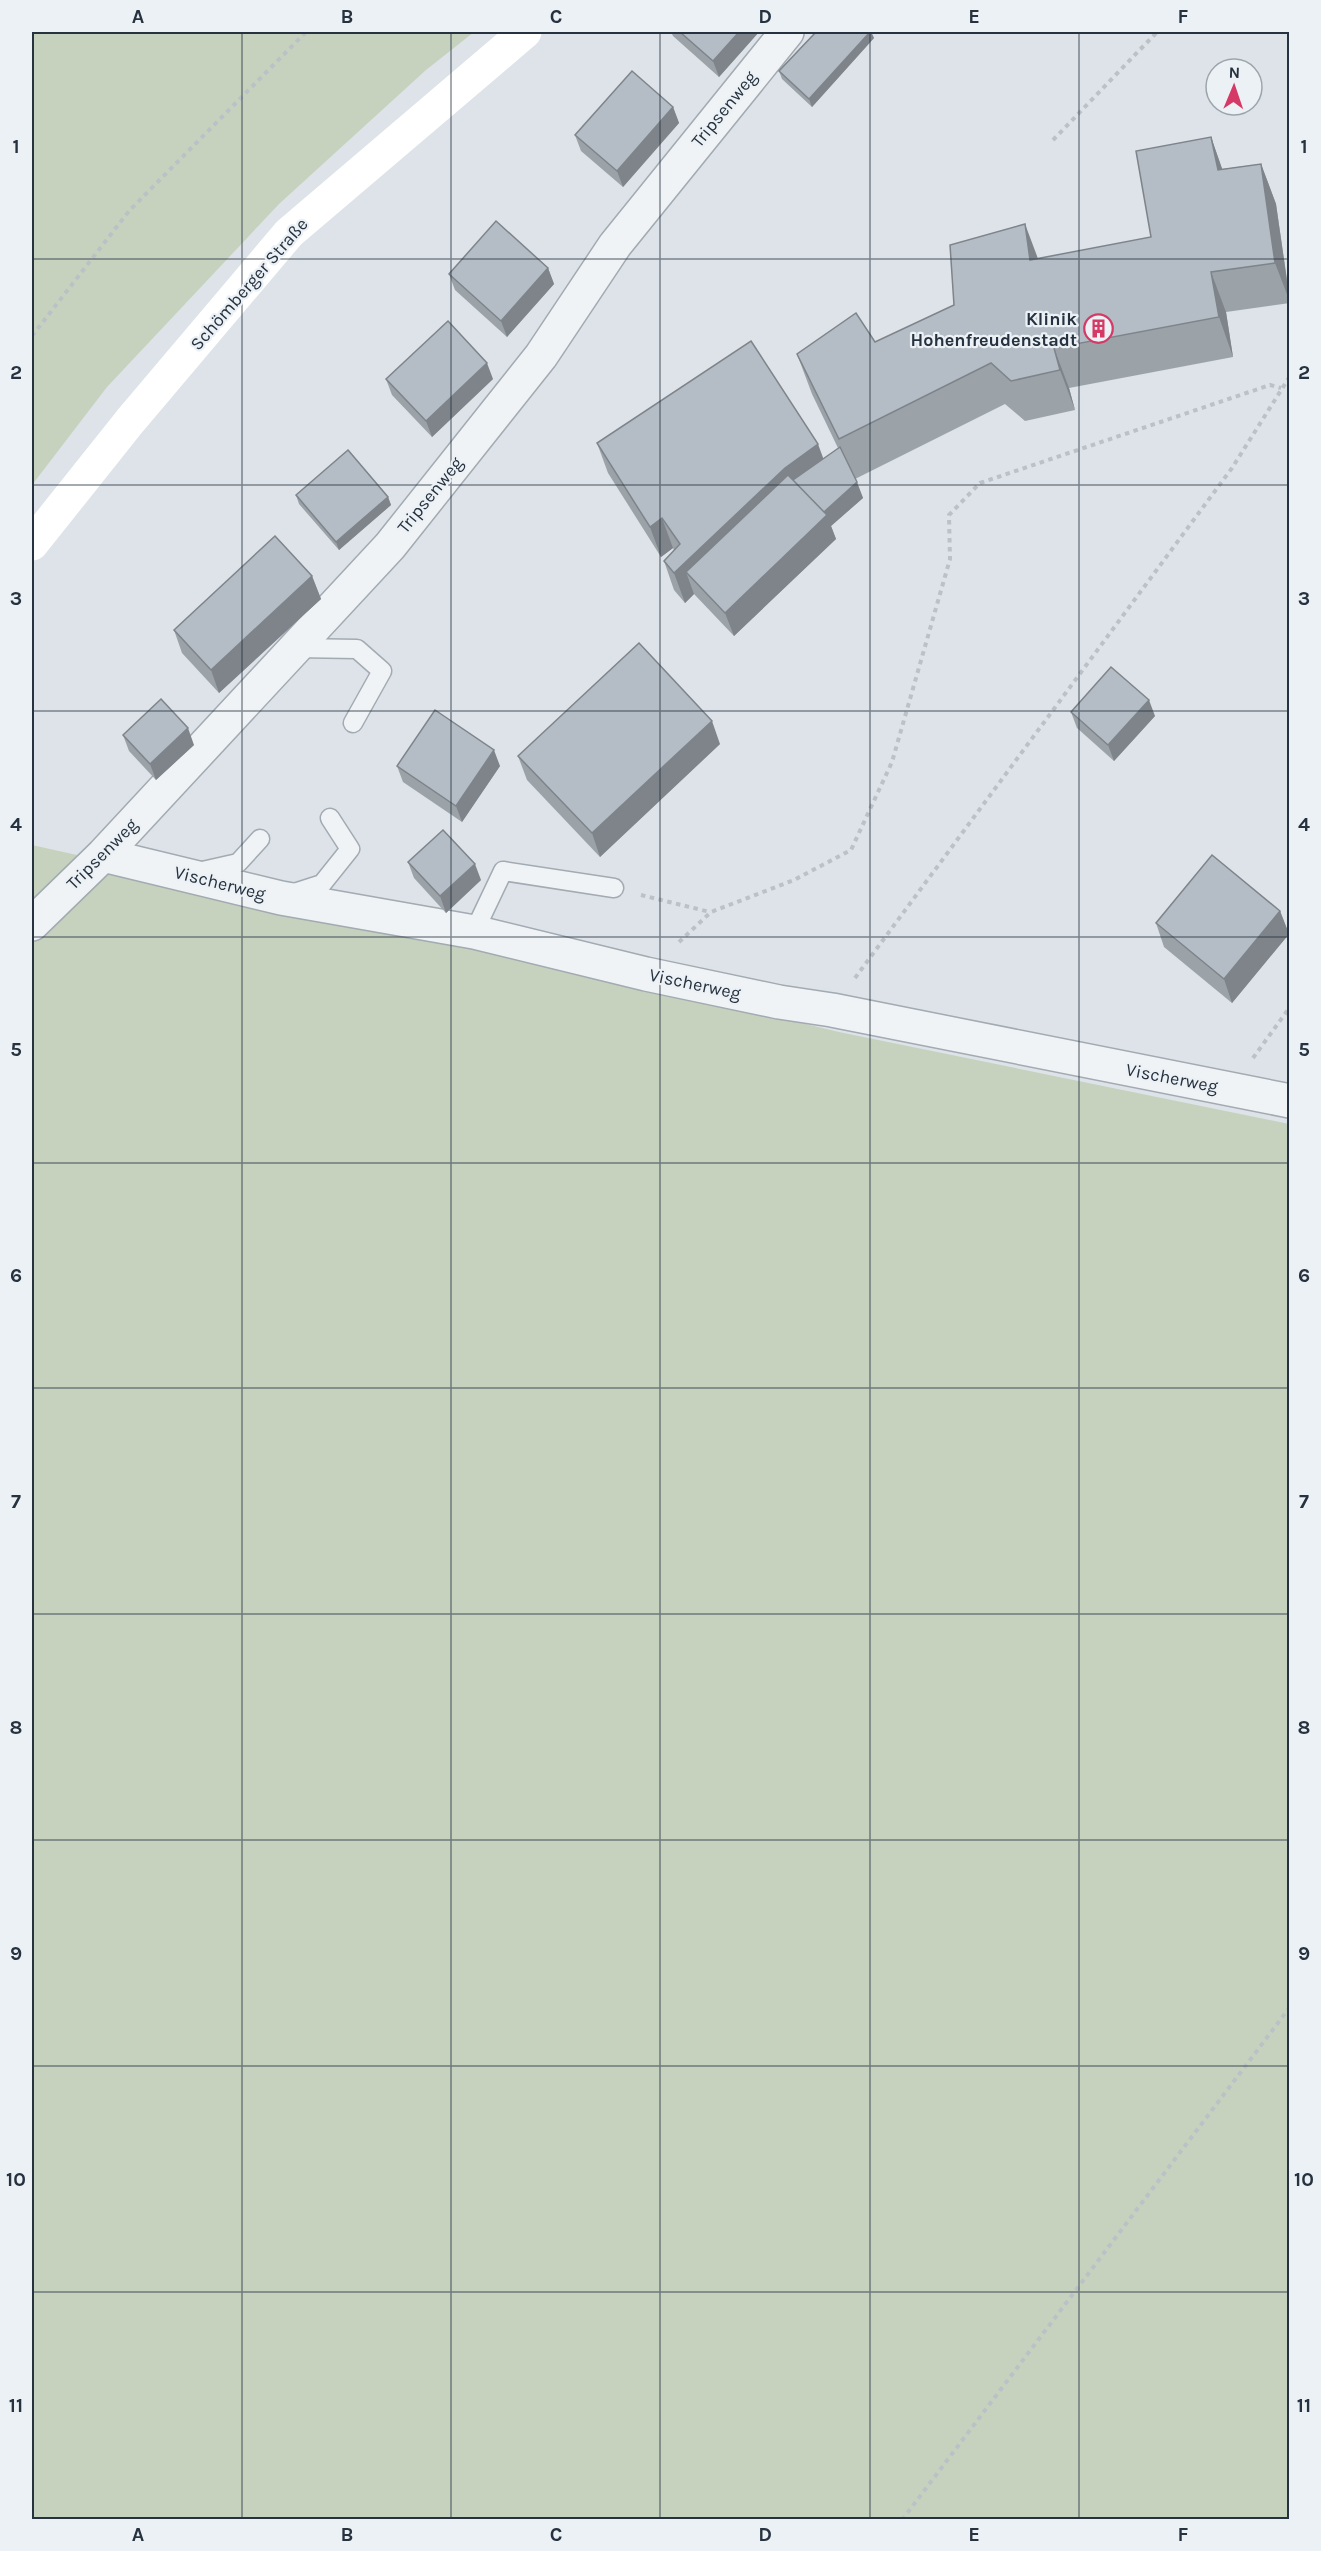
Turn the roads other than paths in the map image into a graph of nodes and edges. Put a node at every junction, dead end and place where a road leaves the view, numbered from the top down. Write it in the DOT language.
graph roads {
  1 [pos="525,32"];
  2 [pos="787,32"];
  3 [pos="32,544"];
  4 [pos="296,648"];
  5 [pos="354,723"];
  6 [pos="330,818"];
  7 [pos="260,839"];
  8 [pos="103,855"];
  9 [pos="188,875"];
  10 [pos="614,888"];
  11 [pos="280,898"];
  12 [pos="32,924"];
  13 [pos="474,932"];
  14 [pos="1290,1101"];
  1 -- 3 [label="main road, Schömberger Straße"];
  2 -- 4 [label="street, Tripsenweg"];
  4 -- 5 [label="lane"];
  4 -- 8 [label="street, Tripsenweg"];
  6 -- 11 [label="lane"];
  7 -- 9 [label="lane"];
  8 -- 9 [label="street, Vischerweg"];
  8 -- 12 [label="street, Tripsenweg"];
  9 -- 11 [label="street, Vischerweg"];
  10 -- 13 [label="lane"];
  11 -- 13 [label="street, Vischerweg"];
  13 -- 14 [label="street, Vischerweg"];
}
